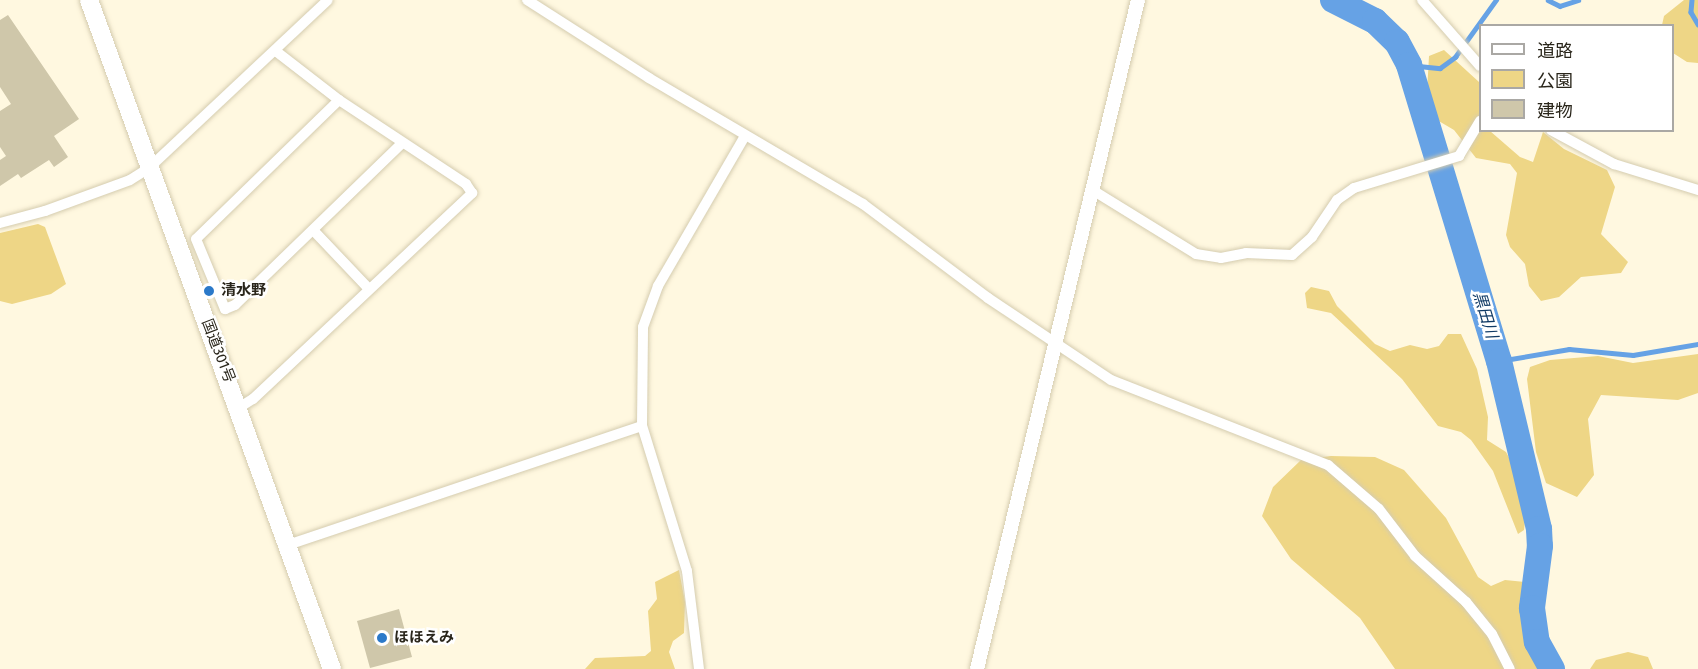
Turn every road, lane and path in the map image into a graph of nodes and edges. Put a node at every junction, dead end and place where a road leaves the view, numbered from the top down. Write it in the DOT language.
graph roads {
  1 [pos="89,0"];
  2 [pos="328,0"];
  3 [pos="528,0"];
  4 [pos="1138,0"];
  5 [pos="1422,0"];
  6 [pos="276,52"];
  7 [pos="1479,65"];
  8 [pos="339,100"];
  9 [pos="1479,124"];
  10 [pos="1555,132"];
  11 [pos="745,136"];
  12 [pos="402,143"];
  13 [pos="149,168"];
  14 [pos="1698,190"];
  15 [pos="1094,191"];
  16 [pos="0,223"];
  17 [pos="313,230"];
  18 [pos="368,288"];
  19 [pos="1058,342"];
  20 [pos="240,406"];
  21 [pos="642,426"];
  22 [pos="288,545"];
  23 [pos="332,669"];
  24 [pos="699,669"];
  25 [pos="977,669"];
  26 [pos="1509,669"];
  1 -- 13 [label="highway, 国道301号"];
  2 -- 6 [label="street"];
  3 -- 11 [label="street"];
  4 -- 15 [label="street"];
  5 -- 7 [label="street"];
  6 -- 8 [label="street"];
  6 -- 13 [label="street"];
  8 -- 12 [label="street"];
  8 -- 17 [label="street"];
  9 -- 15 [label="street"];
  10 -- 14 [label="street"];
  11 -- 19 [label="street"];
  11 -- 21 [label="street"];
  12 -- 17 [label="street"];
  12 -- 18 [label="street"];
  13 -- 16 [label="street"];
  13 -- 20 [label="highway, 国道301号"];
  15 -- 19 [label="street"];
  17 -- 18 [label="street"];
  18 -- 20 [label="street"];
  19 -- 25 [label="street"];
  19 -- 26 [label="street"];
  20 -- 22 [label="highway, 国道301号"];
  21 -- 22 [label="street"];
  21 -- 24 [label="street"];
  22 -- 23 [label="highway, 国道301号"];
}
